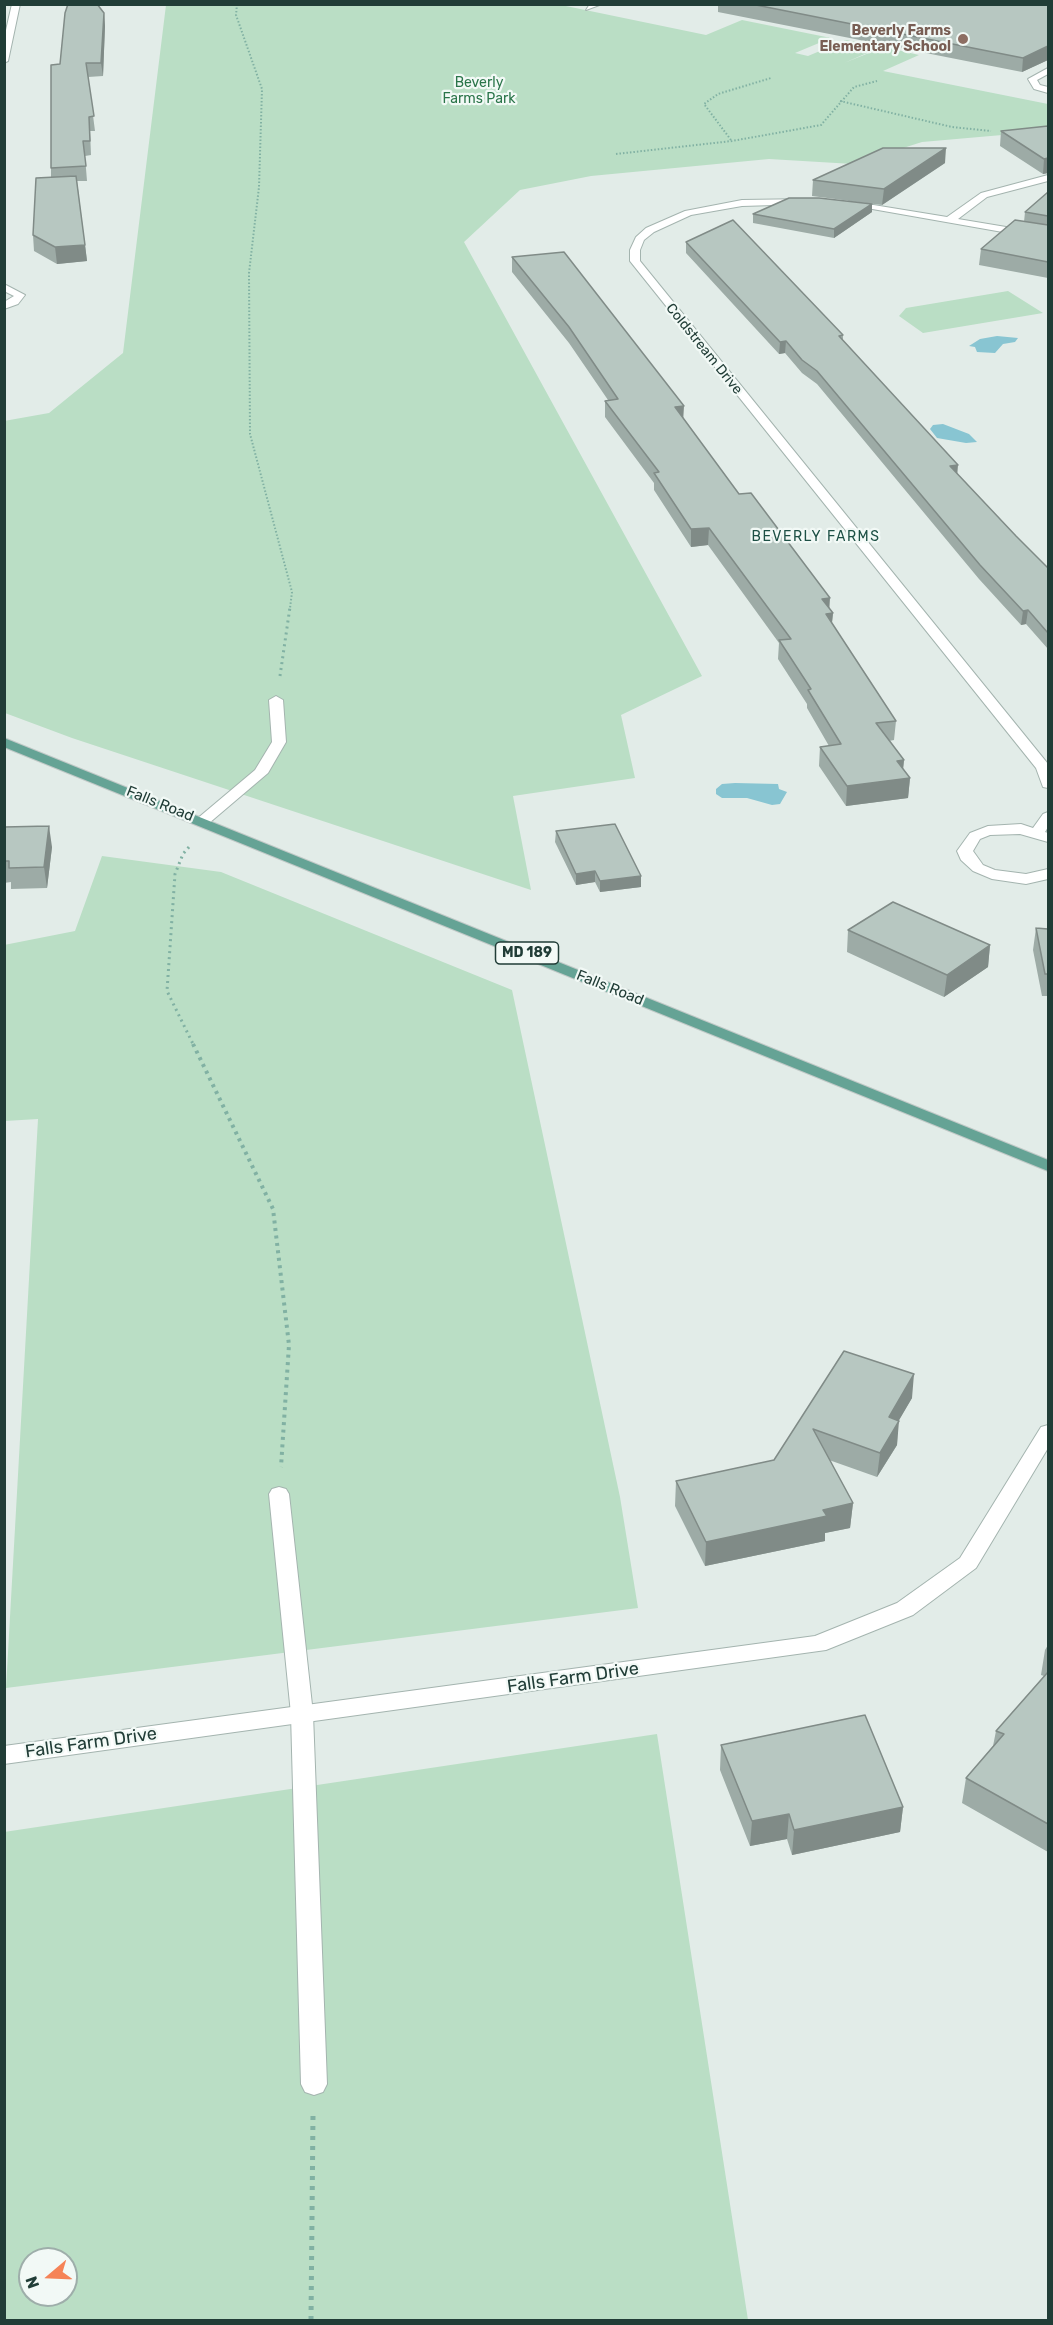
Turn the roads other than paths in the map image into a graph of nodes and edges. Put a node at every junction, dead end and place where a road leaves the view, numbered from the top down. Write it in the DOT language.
graph roads {
  1 [pos="16,4"];
  2 [pos="598,4"];
  3 [pos="589,8"];
  4 [pos="4,61"];
  5 [pos="1048,71"];
  6 [pos="1048,90"];
  7 [pos="1048,178"];
  8 [pos="819,201"];
  9 [pos="836,202"];
  10 [pos="950,220"];
  11 [pos="1048,237"];
  12 [pos="4,287"];
  13 [pos="4,306"];
  14 [pos="276,700"];
  15 [pos="4,742"];
  16 [pos="1048,784"];
  17 [pos="1048,817"];
  18 [pos="202,821"];
  19 [pos="1043,835"];
  20 [pos="1048,874"];
  21 [pos="1048,1166"];
  22 [pos="1048,1432"];
  23 [pos="279,1494"];
  24 [pos="302,1714"];
  25 [pos="4,1755"];
  26 [pos="314,2084"];
  1 -- 4 [label="street"];
  2 -- 3 [label="street"];
  5 -- 6 [label="street"];
  7 -- 10 [label="street"];
  8 -- 16 [label="street, Coldstream Drive"];
  9 -- 10 [label="street"];
  10 -- 11 [label="street"];
  12 -- 13 [label="street"];
  14 -- 18 [label="street"];
  15 -- 18 [label="main road, Falls Road / MD 189"];
  17 -- 19 [label="street"];
  18 -- 21 [label="main road, Falls Road / MD 189"];
  19 -- 20 [label="street"];
  22 -- 24 [label="street, Falls Farm Drive"];
  23 -- 24 [label="street"];
  24 -- 25 [label="street, Falls Farm Drive"];
  24 -- 26 [label="street"];
}
